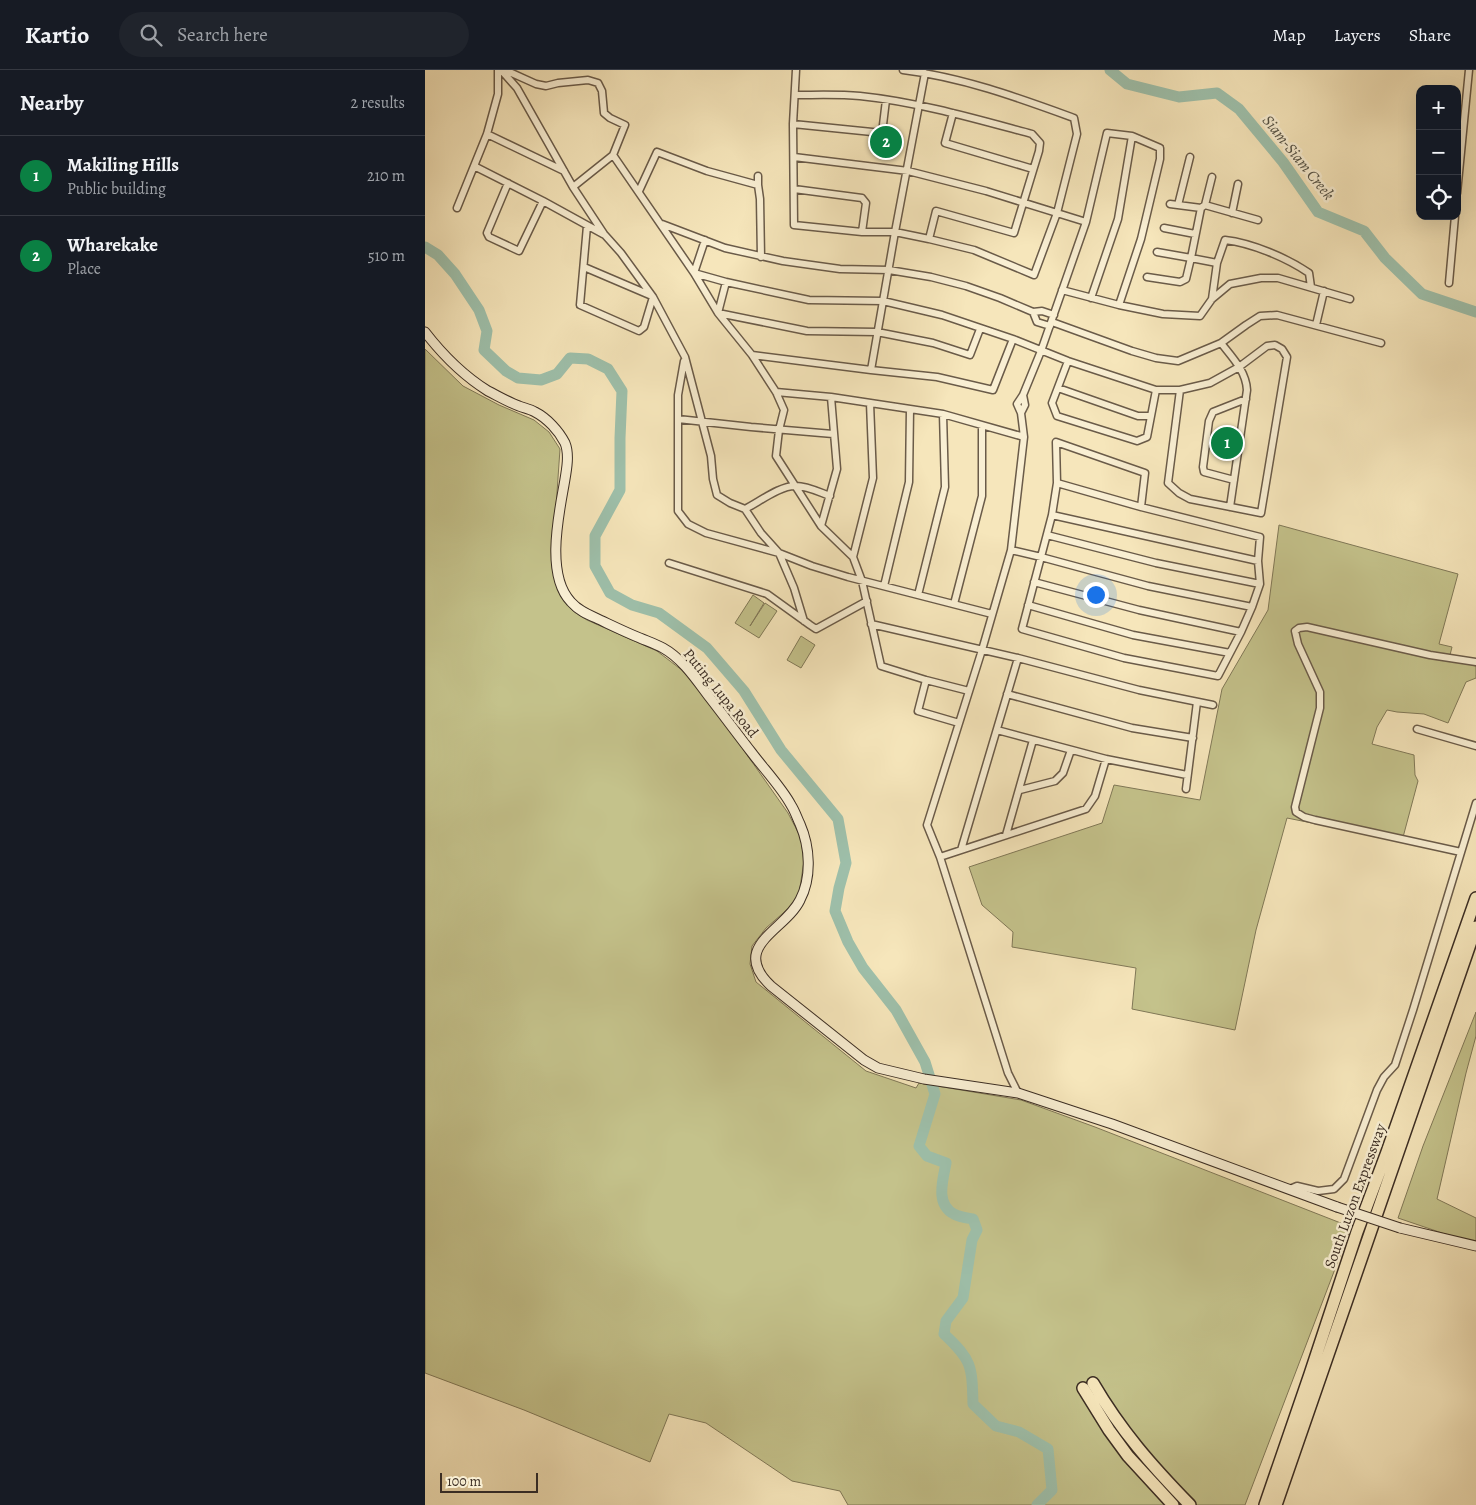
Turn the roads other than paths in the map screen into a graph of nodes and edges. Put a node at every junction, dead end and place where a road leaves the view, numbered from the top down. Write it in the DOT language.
graph roads {
  1 [pos="500,70"];
  2 [pos="505,70"];
  3 [pos="796,70"];
  4 [pos="903,70"];
  5 [pos="1469,70"];
  6 [pos="925,73"];
  7 [pos="795,95"];
  8 [pos="886,100"];
  9 [pos="919,106"];
  10 [pos="953,113"];
  11 [pos="793,124"];
  12 [pos="487,134"];
  13 [pos="1132,136"];
  14 [pos="613,155"];
  15 [pos="1190,157"];
  16 [pos="794,158"];
  17 [pos="474,166"];
  18 [pos="1033,168"];
  19 [pos="564,171"];
  20 [pos="907,171"];
  21 [pos="1459,175"];
  22 [pos="758,176"];
  23 [pos="1212,177"];
  24 [pos="508,183"];
  25 [pos="1238,184"];
  26 [pos="758,186"];
  27 [pos="573,187"];
  28 [pos="794,189"];
  29 [pos="639,191"];
  30 [pos="543,201"];
  31 [pos="1023,203"];
  32 [pos="1170,204"];
  33 [pos="1178,205"];
  34 [pos="1203,207"];
  35 [pos="457,208"];
  36 [pos="1057,213"];
  37 [pos="1232,213"];
  38 [pos="1258,220"];
  39 [pos="1455,220"];
  40 [pos="1086,222"];
  41 [pos="661,223"];
  42 [pos="587,226"];
  43 [pos="1165,228"];
  44 [pos="862,232"];
  45 [pos="895,232"];
  46 [pos="604,234"];
  47 [pos="1195,234"];
  48 [pos="929,239"];
  49 [pos="705,240"];
  50 [pos="1157,252"];
  51 [pos="761,257"];
  52 [pos="1191,258"];
  53 [pos="1217,262"];
  54 [pos="584,267"];
  55 [pos="889,270"];
  56 [pos="694,273"];
  57 [pos="1147,277"];
  58 [pos="726,282"];
  59 [pos="1449,283"];
  60 [pos="1311,287"];
  61 [pos="1062,290"];
  62 [pos="1324,291"];
  63 [pos="653,297"];
  64 [pos="1091,298"];
  65 [pos="1212,299"];
  66 [pos="1350,299"];
  67 [pos="883,301"];
  68 [pos="1119,305"];
  69 [pos="1033,312"];
  70 [pos="718,313"];
  71 [pos="1054,315"];
  72 [pos="1051,324"];
  73 [pos="1316,325"];
  74 [pos="980,329"];
  75 [pos="425,332"];
  76 [pos="877,332"];
  77 [pos="1013,339"];
  78 [pos="1221,343"];
  79 [pos="1381,343"];
  80 [pos="1041,352"];
  81 [pos="752,356"];
  82 [pos="685,357"];
  83 [pos="1068,361"];
  84 [pos="1239,367"];
  85 [pos="871,370"];
  86 [pos="1058,388"];
  87 [pos="1156,390"];
  88 [pos="1180,390"];
  89 [pos="776,392"];
  90 [pos="831,397"];
  91 [pos="1246,399"];
  92 [pos="871,404"];
  93 [pos="910,409"];
  94 [pos="943,414"];
  95 [pos="1151,416"];
  96 [pos="678,419"];
  97 [pos="701,422"];
  98 [pos="983,426"];
  99 [pos="779,430"];
  100 [pos="833,434"];
  101 [pos="1024,437"];
  102 [pos="1234,480"];
  103 [pos="1057,484"];
  104 [pos="795,486"];
  105 [pos="830,496"];
  106 [pos="1141,507"];
  107 [pos="1230,507"];
  108 [pos="745,508"];
  109 [pos="1052,515"];
  110 [pos="821,526"];
  111 [pos="1047,535"];
  112 [pos="1011,550"];
  113 [pos="779,553"];
  114 [pos="853,557"];
  115 [pos="1041,557"];
  116 [pos="1257,561"];
  117 [pos="669,563"];
  118 [pos="862,581"];
  119 [pos="1035,582"];
  120 [pos="1260,584"];
  121 [pos="884,586"];
  122 [pos="918,595"];
  123 [pos="867,601"];
  124 [pos="954,604"];
  125 [pos="1028,605"];
  126 [pos="1252,607"];
  127 [pos="992,614"];
  128 [pos="803,621"];
  129 [pos="871,624"];
  130 [pos="1241,632"];
  131 [pos="982,650"];
  132 [pos="1230,653"];
  133 [pos="1018,658"];
  134 [pos="1476,662"];
  135 [pos="926,680"];
  136 [pos="969,691"];
  137 [pos="1007,694"];
  138 [pos="1197,702"];
  139 [pos="1213,705"];
  140 [pos="959,723"];
  141 [pos="1417,728"];
  142 [pos="997,730"];
  143 [pos="1193,738"];
  144 [pos="1033,740"];
  145 [pos="1476,746"];
  146 [pos="1071,750"];
  147 [pos="1106,759"];
  148 [pos="1187,774"];
  149 [pos="1186,789"];
  150 [pos="1019,790"];
  151 [pos="1476,803"];
  152 [pos="1006,836"];
  153 [pos="961,850"];
  154 [pos="1461,852"];
  155 [pos="940,858"];
  156 [pos="1476,898"];
  157 [pos="1476,927"];
  158 [pos="1018,1093"];
  159 [pos="1290,1189"];
  160 [pos="1476,1246"];
  161 [pos="1173,1505"];
  162 [pos="1190,1505"];
  163 [pos="1265,1505"];
  164 [pos="1276,1505"];
  1 -- 12 [label="street"];
  1 -- 19 [label="street"];
  2 -- 14 [label="street"];
  3 -- 7 [label="street"];
  4 -- 6 [label="street"];
  5 -- 21 [label="street"];
  6 -- 9 [label="street"];
  6 -- 36 [label="street"];
  7 -- 8 [label="street"];
  7 -- 11 [label="street"];
  8 -- 9 [label="street"];
  8 -- 11 [label="street"];
  9 -- 10 [label="street"];
  9 -- 20 [label="street"];
  10 -- 18 [label="street"];
  10 -- 18 [label="street"];
  11 -- 16 [label="street"];
  12 -- 17 [label="street"];
  12 -- 19 [label="street"];
  13 -- 40 [label="street"];
  13 -- 64 [label="street"];
  13 -- 68 [label="street"];
  14 -- 27 [label="street"];
  14 -- 29 [label="street"];
  15 -- 33 [label="street"];
  16 -- 20 [label="street"];
  16 -- 28 [label="street"];
  17 -- 24 [label="street"];
  17 -- 35 [label="street"];
  18 -- 31 [label="street"];
  19 -- 27 [label="street"];
  20 -- 31 [label="street"];
  20 -- 45 [label="street"];
  22 -- 26 [label="street"];
  23 -- 34 [label="street"];
  24 -- 30 [label="street"];
  24 -- 30 [label="street"];
  25 -- 37 [label="street"];
  26 -- 29 [label="street"];
  26 -- 51 [label="street"];
  27 -- 46 [label="street"];
  28 -- 44 [label="street"];
  28 -- 44 [label="street"];
  29 -- 41 [label="street"];
  30 -- 42 [label="street"];
  31 -- 36 [label="street"];
  31 -- 48 [label="street"];
  32 -- 33 [label="street"];
  33 -- 34 [label="street"];
  34 -- 37 [label="street"];
  34 -- 47 [label="street"];
  36 -- 40 [label="street"];
  36 -- 48 [label="street"];
  37 -- 38 [label="street"];
  39 -- 59 [label="street"];
  40 -- 61 [label="street"];
  41 -- 49 [label="street"];
  41 -- 56 [label="street"];
  42 -- 46 [label="street"];
  42 -- 54 [label="street"];
  43 -- 47 [label="street"];
  44 -- 45 [label="street"];
  45 -- 48 [label="street"];
  45 -- 55 [label="street"];
  46 -- 63 [label="street"];
  47 -- 52 [label="street"];
  49 -- 51 [label="street"];
  49 -- 56 [label="street"];
  50 -- 52 [label="street"];
  51 -- 55 [label="street"];
  52 -- 53 [label="street"];
  52 -- 57 [label="street"];
  53 -- 60 [label="street"];
  53 -- 65 [label="street"];
  54 -- 63 [label="street"];
  54 -- 63 [label="street"];
  55 -- 67 [label="street"];
  55 -- 69 [label="street"];
  56 -- 58 [label="street"];
  56 -- 70 [label="street"];
  58 -- 67 [label="street"];
  58 -- 70 [label="street"];
  60 -- 62 [label="street"];
  60 -- 65 [label="street"];
  61 -- 64 [label="street"];
  61 -- 71 [label="street"];
  62 -- 66 [label="street"];
  62 -- 73 [label="street"];
  63 -- 82 [label="street"];
  64 -- 68 [label="street"];
  65 -- 68 [label="street"];
  67 -- 74 [label="street"];
  67 -- 76 [label="street"];
  69 -- 71 [label="street"];
  69 -- 72 [label="street"];
  70 -- 76 [label="street"];
  70 -- 81 [label="street"];
  71 -- 72 [label="street"];
  72 -- 78 [label="street"];
  72 -- 80 [label="street"];
  73 -- 78 [label="street"];
  73 -- 79 [label="street"];
  74 -- 76 [label="street"];
  74 -- 77 [label="street"];
  75 -- 158 [label="street, Puting Lupa Road"];
  76 -- 85 [label="street"];
  77 -- 80 [label="street"];
  77 -- 85 [label="street"];
  78 -- 84 [label="street"];
  80 -- 83 [label="street"];
  80 -- 101 [label="street"];
  81 -- 85 [label="street"];
  81 -- 89 [label="street"];
  82 -- 96 [label="street"];
  82 -- 97 [label="street"];
  83 -- 86 [label="street"];
  83 -- 87 [label="street"];
  84 -- 88 [label="street"];
  84 -- 91 [label="street"];
  84 -- 107 [label="street"];
  86 -- 95 [label="street"];
  86 -- 95 [label="street"];
  87 -- 88 [label="street"];
  87 -- 95 [label="street"];
  88 -- 107 [label="street"];
  89 -- 90 [label="street"];
  89 -- 99 [label="street"];
  90 -- 92 [label="street"];
  90 -- 100 [label="street"];
  91 -- 102 [label="street"];
  91 -- 102 [label="street"];
  92 -- 93 [label="street"];
  92 -- 114 [label="street"];
  93 -- 94 [label="street"];
  93 -- 121 [label="street"];
  94 -- 98 [label="street"];
  94 -- 122 [label="street"];
  96 -- 97 [label="street"];
  96 -- 113 [label="street"];
  97 -- 99 [label="street"];
  97 -- 108 [label="street"];
  98 -- 101 [label="street"];
  98 -- 124 [label="street"];
  99 -- 100 [label="street"];
  99 -- 104 [label="street"];
  100 -- 105 [label="street"];
  101 -- 112 [label="street"];
  102 -- 107 [label="street"];
  103 -- 106 [label="street"];
  103 -- 106 [label="street"];
  103 -- 109 [label="street"];
  104 -- 105 [label="street"];
  104 -- 108 [label="street"];
  104 -- 110 [label="street"];
  105 -- 110 [label="street"];
  106 -- 116 [label="street"];
  108 -- 113 [label="street"];
  109 -- 111 [label="street"];
  109 -- 116 [label="street"];
  110 -- 114 [label="street"];
  111 -- 115 [label="street"];
  111 -- 120 [label="street"];
  112 -- 115 [label="street"];
  112 -- 127 [label="street"];
  113 -- 118 [label="street"];
  113 -- 128 [label="street"];
  114 -- 118 [label="street"];
  115 -- 119 [label="street"];
  115 -- 126 [label="street"];
  116 -- 120 [label="street"];
  117 -- 128 [label="street"];
  118 -- 121 [label="street"];
  118 -- 123 [label="street"];
  119 -- 125 [label="street"];
  119 -- 130 [label="street"];
  120 -- 126 [label="street"];
  121 -- 122 [label="street"];
  122 -- 124 [label="street"];
  123 -- 128 [label="street"];
  123 -- 129 [label="street"];
  124 -- 127 [label="street"];
  125 -- 132 [label="street"];
  125 -- 132 [label="street"];
  126 -- 130 [label="street"];
  127 -- 131 [label="street"];
  129 -- 131 [label="street"];
  129 -- 135 [label="street"];
  130 -- 132 [label="street"];
  131 -- 133 [label="street"];
  131 -- 136 [label="street"];
  133 -- 137 [label="street"];
  133 -- 138 [label="street"];
  134 -- 154 [label="street"];
  135 -- 136 [label="street"];
  135 -- 140 [label="street"];
  136 -- 140 [label="street"];
  137 -- 142 [label="street"];
  137 -- 143 [label="street"];
  138 -- 139 [label="street"];
  138 -- 143 [label="street"];
  140 -- 155 [label="street"];
  141 -- 145 [label="street"];
  142 -- 144 [label="street"];
  142 -- 153 [label="street"];
  143 -- 148 [label="street"];
  144 -- 146 [label="street"];
  144 -- 150 [label="street"];
  146 -- 147 [label="street"];
  146 -- 150 [label="street"];
  147 -- 148 [label="street"];
  147 -- 152 [label="street"];
  148 -- 149 [label="street"];
  150 -- 152 [label="street"];
  151 -- 154 [label="street"];
  152 -- 153 [label="street"];
  153 -- 155 [label="street"];
  154 -- 159 [label="street"];
  155 -- 158 [label="street"];
  156 -- 163 [label="highway, South Luzon Expressway"];
  157 -- 164 [label="highway, South Luzon Expressway"];
  158 -- 159 [label="street"];
  159 -- 160 [label="street, bridge"];
  161 -- 162 [label="highway"];
}
